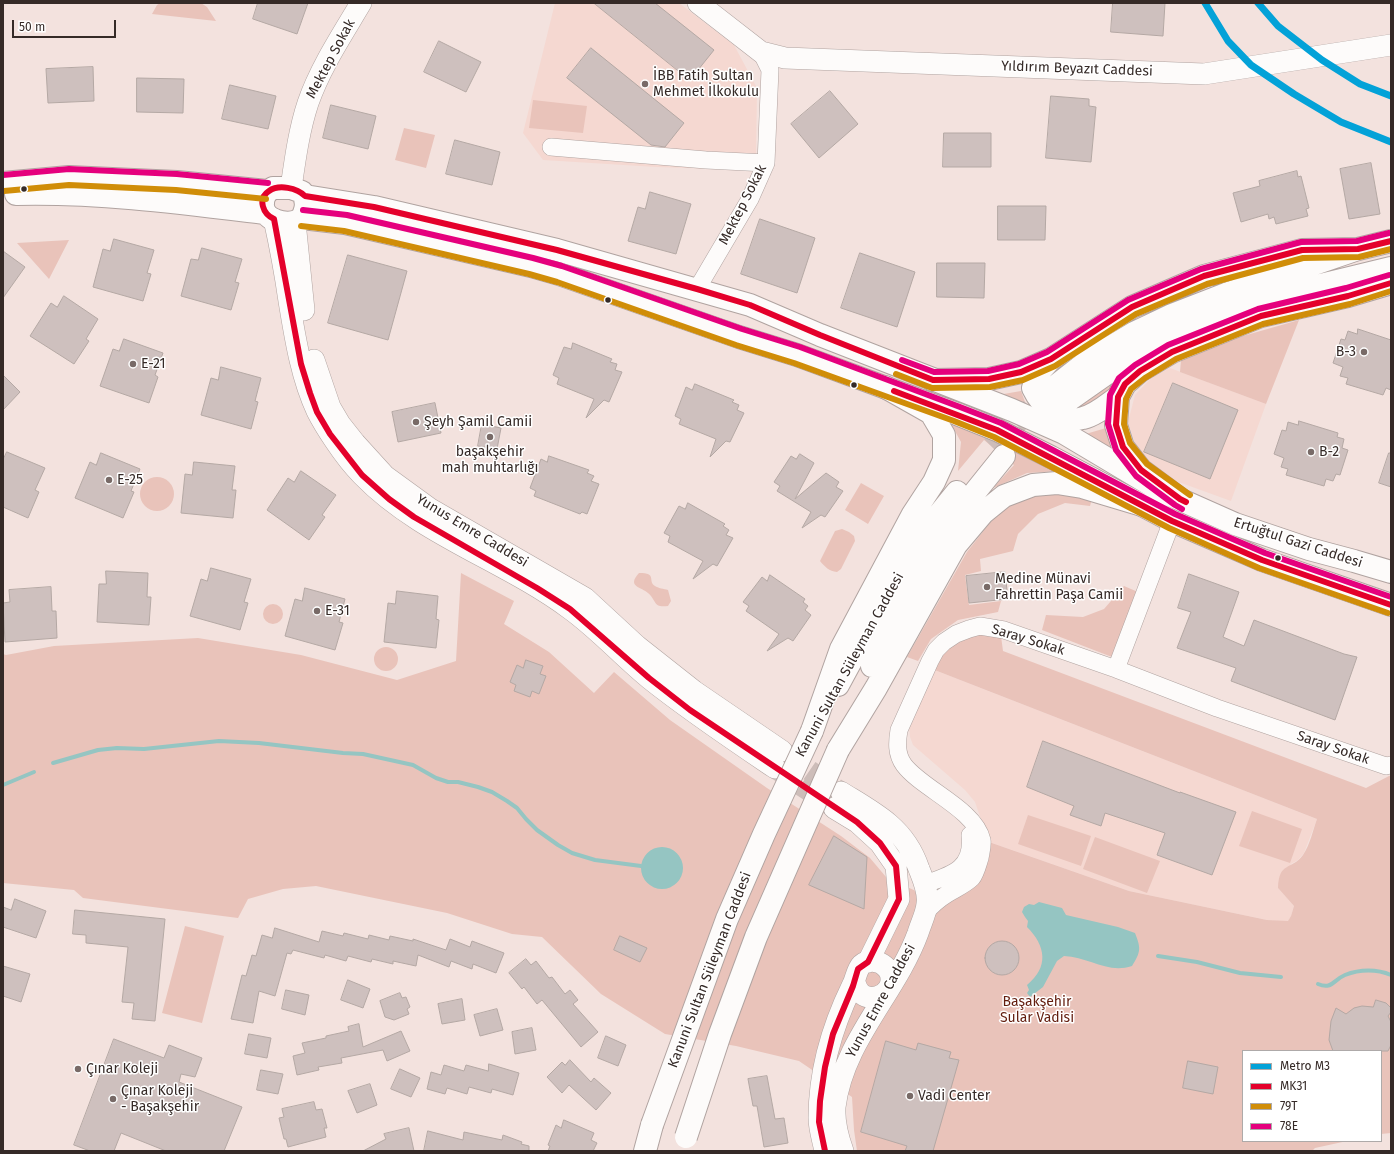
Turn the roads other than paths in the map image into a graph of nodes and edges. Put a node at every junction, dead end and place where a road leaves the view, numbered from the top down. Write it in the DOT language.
graph roads {
  1 [pos="362,3"];
  2 [pos="698,3"];
  3 [pos="1391,45"];
  4 [pos="761,52"];
  5 [pos="551,147"];
  6 [pos="766,163"];
  7 [pos="3,183"];
  8 [pos="267,191"];
  9 [pos="298,192"];
  10 [pos="3,196"];
  11 [pos="269,216"];
  12 [pos="299,220"];
  13 [pos="1391,241"];
  14 [pos="1358,249"];
  15 [pos="1391,268"];
  16 [pos="1391,283"];
  17 [pos="697,289"];
  18 [pos="750,304"];
  19 [pos="684,318"];
  20 [pos="739,337"];
  21 [pos="1051,359"];
  22 [pos="933,380"];
  23 [pos="885,387"];
  24 [pos="1118,397"];
  25 [pos="1180,499"];
  26 [pos="1142,505"];
  27 [pos="1172,521"];
  28 [pos="1391,572"];
  29 [pos="1391,605"];
  30 [pos="1116,669"];
  31 [pos="812,731"];
  32 [pos="838,750"];
  33 [pos="1391,765"];
  34 [pos="964,814"];
  35 [pos="924,884"];
  36 [pos="899,899"];
  37 [pos="926,912"];
  38 [pos="868,962"];
  39 [pos="855,982"];
  40 [pos="888,990"];
  41 [pos="858,1042"];
  42 [pos="828,1047"];
  43 [pos="685,1144"];
  44 [pos="645,1151"];
  45 [pos="825,1151"];
  46 [pos="843,1151"];
  1 -- 9 [label="street, Mektep Sokak"];
  2 -- 4 [label="street, Mektep Sokak"];
  3 -- 4 [label="street, Yıldırım Beyazıt Caddesi"];
  4 -- 6 [label="street, Mektep Sokak"];
  5 -- 6 [label="street"];
  6 -- 17 [label="street, Mektep Sokak"];
  7 -- 8 [label="main road"];
  8 -- 9 [label="main road"];
  8 -- 11 [label="main road"];
  9 -- 12 [label="main road"];
  9 -- 17 [label="main road, Ertuğtul Gazi Caddesi"];
  10 -- 11 [label="main road"];
  11 -- 12 [label="main road"];
  11 -- 12 [label="street, Yunus Emre Caddesi"];
  12 -- 19 [label="main road"];
  13 -- 14 [label="main road"];
  14 -- 15 [label="main road"];
  14 -- 21 [label="main road"];
  16 -- 24 [label="main road"];
  17 -- 18 [label="main road, Ertuğtul Gazi Caddesi"];
  17 -- 19 [label="main road"];
  18 -- 20 [label="main road"];
  18 -- 22 [label="main road, Ertuğtul Gazi Caddesi"];
  19 -- 20 [label="main road"];
  20 -- 23 [label="main road"];
  21 -- 22 [label="main road"];
  21 -- 24 [label="main road"];
  22 -- 25 [label="main road, Ertuğtul Gazi Caddesi"];
  23 -- 26 [label="main road"];
  23 -- 31 [label="main road"];
  24 -- 25 [label="main road"];
  25 -- 28 [label="main road, Ertuğtul Gazi Caddesi"];
  26 -- 27 [label="main road"];
  26 -- 32 [label="main road"];
  27 -- 29 [label="main road"];
  27 -- 30 [label="street"];
  30 -- 33 [label="street, Saray Sokak"];
  30 -- 34 [label="street, Saray Sokak"];
  31 -- 32 [label="main road, Kanuni Sultan Süleyman Caddesi"];
  31 -- 44 [label="main road, Kanuni Sultan Süleyman Caddesi, bridge"];
  32 -- 43 [label="main road, Kanuni Sultan Süleyman Caddesi, bridge"];
  34 -- 35 [label="street"];
  34 -- 37 [label="street, Saray Sokak"];
  35 -- 36 [label="street"];
  35 -- 36 [label="street, Yunus Emre Caddesi"];
  35 -- 37 [label="street, Yunus Emre Caddesi"];
  36 -- 38 [label="street, Yunus Emre Caddesi"];
  37 -- 40 [label="street, Yunus Emre Caddesi"];
  38 -- 39 [label="street, Yunus Emre Caddesi"];
  38 -- 40 [label="street"];
  39 -- 40 [label="street"];
  39 -- 42 [label="street, Yunus Emre Caddesi"];
  40 -- 41 [label="street, Yunus Emre Caddesi"];
  41 -- 42 [label="street"];
  41 -- 46 [label="street, Yunus Emre Caddesi"];
  42 -- 45 [label="street, Yunus Emre Caddesi"];
}
